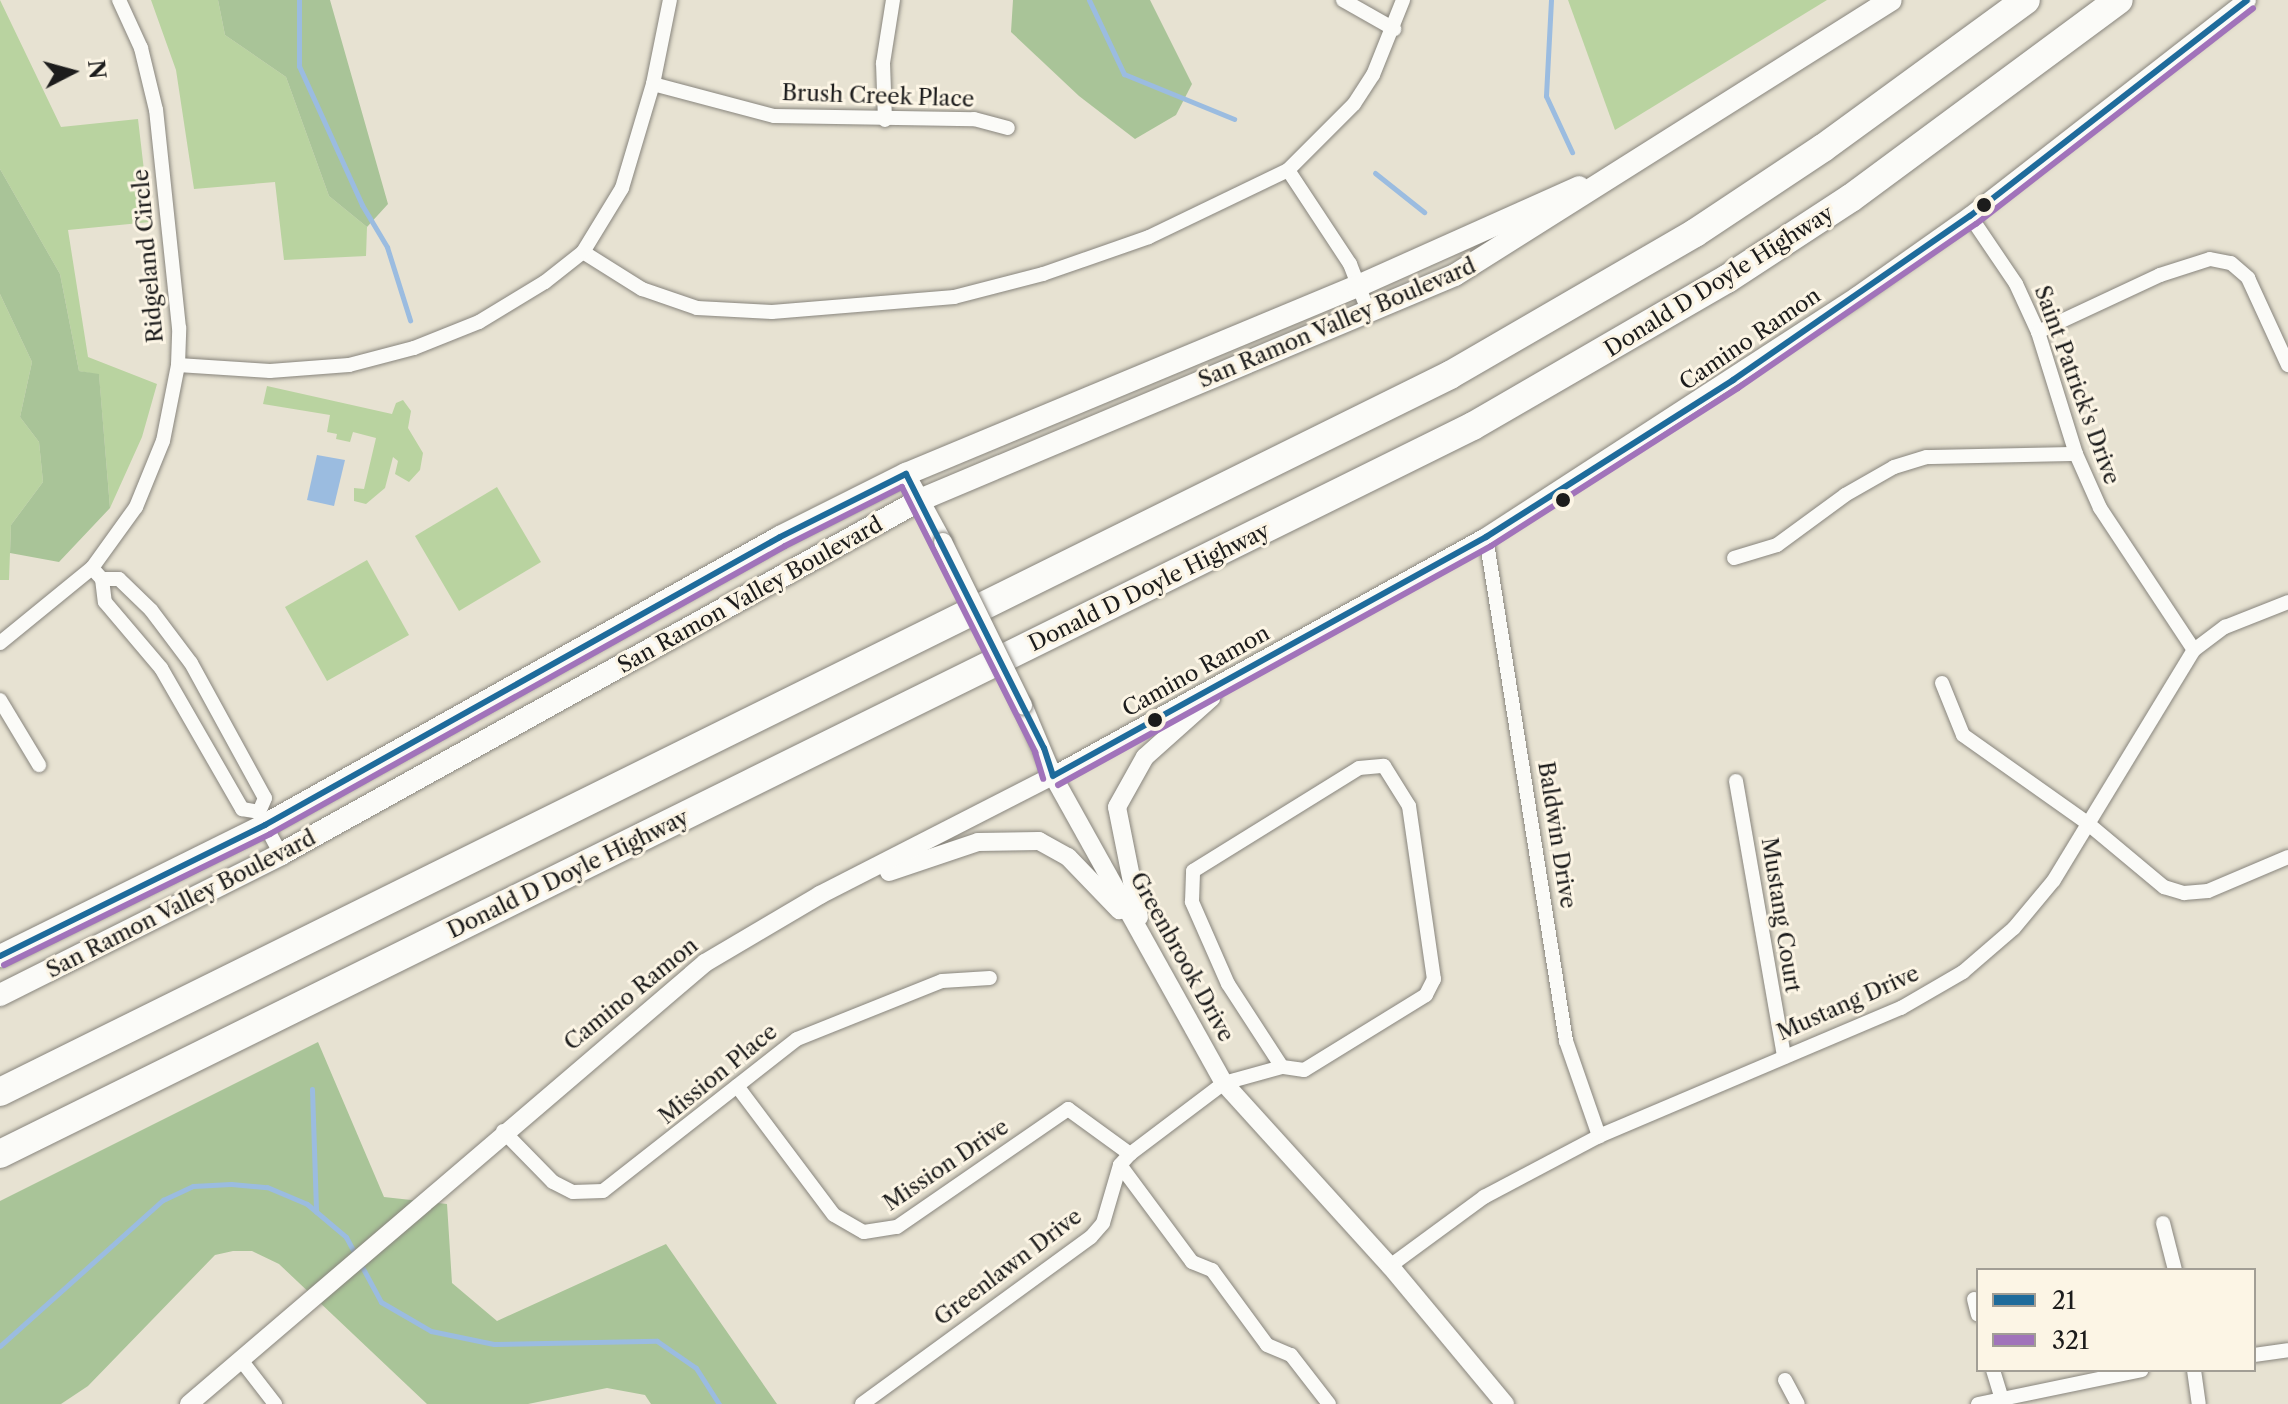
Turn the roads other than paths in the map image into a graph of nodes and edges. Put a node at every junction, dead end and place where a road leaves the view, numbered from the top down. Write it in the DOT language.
graph roads {
  1 [pos="119,0"];
  2 [pos="670,0"];
  3 [pos="893,0"];
  4 [pos="1343,0"];
  5 [pos="1403,0"];
  6 [pos="1891,0"];
  7 [pos="2026,0"];
  8 [pos="2119,0"];
  9 [pos="2247,0"];
  10 [pos="1394,29"];
  11 [pos="653,84"];
  12 [pos="885,120"];
  13 [pos="1008,128"];
  14 [pos="1642,159"];
  15 [pos="1288,170"];
  16 [pos="1970,216"];
  17 [pos="583,252"];
  18 [pos="1358,286"];
  19 [pos="1369,313"];
  20 [pos="2038,332"];
  21 [pos="178,365"];
  22 [pos="2288,365"];
  23 [pos="2076,454"];
  24 [pos="906,474"];
  25 [pos="920,500"];
  26 [pos="1486,537"];
  27 [pos="1734,558"];
  28 [pos="97,574"];
  29 [pos="2288,602"];
  30 [pos="0,643"];
  31 [pos="2194,650"];
  32 [pos="1233,678"];
  33 [pos="1942,683"];
  34 [pos="0,700"];
  35 [pos="39,765"];
  36 [pos="1053,776"];
  37 [pos="1736,781"];
  38 [pos="262,818"];
  39 [pos="2086,822"];
  40 [pos="281,854"];
  41 [pos="2288,857"];
  42 [pos="820,895"];
  43 [pos="1144,939"];
  44 [pos="0,956"];
  45 [pos="990,978"];
  46 [pos="0,995"];
  47 [pos="1784,1057"];
  48 [pos="1282,1067"];
  49 [pos="1224,1083"];
  50 [pos="737,1086"];
  51 [pos="0,1092"];
  52 [pos="503,1131"];
  53 [pos="1599,1136"];
  54 [pos="0,1154"];
  55 [pos="1125,1159"];
  56 [pos="2163,1223"];
  57 [pos="1390,1266"];
  58 [pos="2174,1268"];
  59 [pos="1974,1299"];
  60 [pos="1976,1307"];
  61 [pos="2288,1350"];
  62 [pos="2256,1355"];
  63 [pos="241,1360"];
  64 [pos="1994,1372"];
  65 [pos="2132,1372"];
  66 [pos="2194,1372"];
  67 [pos="1785,1380"];
  68 [pos="2001,1397"];
  69 [pos="189,1404"];
  70 [pos="275,1404"];
  71 [pos="862,1404"];
  72 [pos="1329,1404"];
  73 [pos="1505,1404"];
  74 [pos="1798,1404"];
  75 [pos="1978,1404"];
  76 [pos="2199,1404"];
  1 -- 21 [label="street, Ridgeland Circle"];
  2 -- 11 [label="street"];
  3 -- 12 [label="street"];
  4 -- 10 [label="street"];
  5 -- 10 [label="street"];
  6 -- 14 [label="main road, San Ramon Valley Boulevard"];
  7 -- 51 [label="highway"];
  8 -- 54 [label="highway, Donald D Doyle Highway"];
  9 -- 16 [label="street, Camino Ramon"];
  10 -- 15 [label="street"];
  11 -- 12 [label="street, Brush Creek Place"];
  11 -- 17 [label="street"];
  12 -- 13 [label="street, Brush Creek Place"];
  14 -- 18 [label="main road, San Ramon Valley Boulevard"];
  14 -- 19 [label="main road, San Ramon Valley Boulevard"];
  15 -- 17 [label="street"];
  15 -- 18 [label="street"];
  16 -- 20 [label="street, Saint Patrick's Drive"];
  16 -- 26 [label="street, Camino Ramon"];
  17 -- 21 [label="street"];
  18 -- 19 [label="street"];
  18 -- 24 [label="main road, San Ramon Valley Boulevard"];
  19 -- 25 [label="main road, San Ramon Valley Boulevard"];
  20 -- 22 [label="street"];
  20 -- 23 [label="street, Saint Patrick's Drive"];
  21 -- 28 [label="street, Ridgeland Circle"];
  23 -- 27 [label="street"];
  23 -- 31 [label="street, Saint Patrick's Drive"];
  24 -- 25 [label="street, Greenbrook Drive"];
  24 -- 38 [label="main road, San Ramon Valley Boulevard"];
  25 -- 36 [label="street, Greenbrook Drive, bridge"];
  25 -- 40 [label="main road, San Ramon Valley Boulevard"];
  26 -- 32 [label="street, Camino Ramon"];
  26 -- 53 [label="street, Baldwin Drive"];
  28 -- 30 [label="street, Ridgeland Circle"];
  28 -- 38 [label="street"];
  28 -- 38 [label="street"];
  29 -- 31 [label="street, Mustang Drive"];
  31 -- 39 [label="street, Mustang Drive"];
  32 -- 36 [label="street, Camino Ramon"];
  32 -- 43 [label="street"];
  33 -- 39 [label="street"];
  34 -- 35 [label="street"];
  36 -- 42 [label="street, Camino Ramon"];
  36 -- 43 [label="street, Greenbrook Drive"];
  37 -- 47 [label="street, Mustang Court"];
  38 -- 40 [label="street"];
  38 -- 44 [label="main road, San Ramon Valley Boulevard"];
  39 -- 41 [label="street"];
  39 -- 47 [label="street, Mustang Drive"];
  40 -- 46 [label="main road, San Ramon Valley Boulevard"];
  42 -- 43 [label="street"];
  42 -- 52 [label="street, Camino Ramon"];
  43 -- 49 [label="street, Greenbrook Drive"];
  45 -- 50 [label="street, Mission Place"];
  47 -- 53 [label="street, Mustang Drive"];
  48 -- 48 [label="street"];
  48 -- 49 [label="street"];
  49 -- 55 [label="street"];
  49 -- 57 [label="street, Greenbrook Drive"];
  50 -- 52 [label="street, Mission Place"];
  50 -- 55 [label="street, Mission Drive"];
  52 -- 63 [label="street, Camino Ramon"];
  53 -- 57 [label="street, Mustang Drive"];
  55 -- 71 [label="street, Greenlawn Drive"];
  55 -- 72 [label="street"];
  56 -- 58 [label="street"];
  57 -- 73 [label="street, Greenbrook Drive"];
  59 -- 60 [label="street"];
  61 -- 62 [label="street"];
  63 -- 69 [label="street, Camino Ramon"];
  63 -- 70 [label="street"];
  64 -- 68 [label="street"];
  65 -- 68 [label="street"];
  66 -- 76 [label="street"];
  67 -- 74 [label="street"];
  68 -- 75 [label="street"];
}
